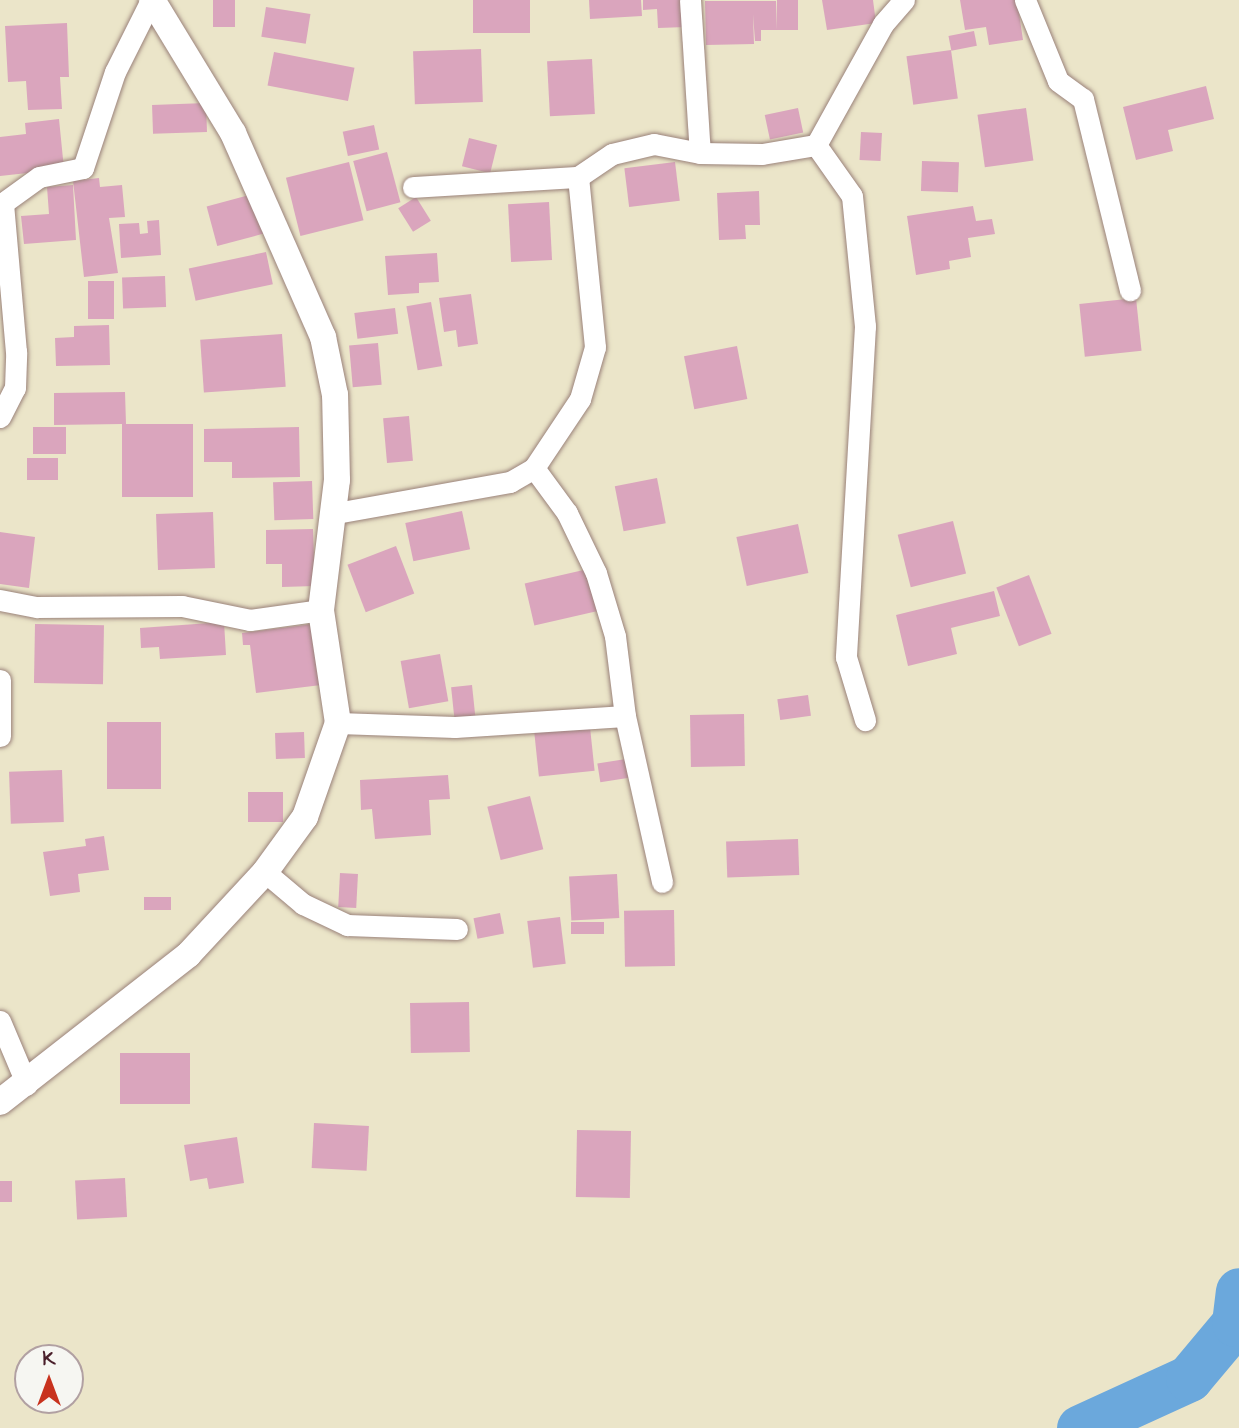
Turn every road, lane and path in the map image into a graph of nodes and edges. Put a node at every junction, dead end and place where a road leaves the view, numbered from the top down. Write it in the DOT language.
graph roads {
  1 [pos="152,0"];
  2 [pos="690,0"];
  3 [pos="904,0"];
  4 [pos="1025,0"];
  5 [pos="816,145"];
  6 [pos="700,153"];
  7 [pos="578,177"];
  8 [pos="413,187"];
  9 [pos="1130,290"];
  10 [pos="0,417"];
  11 [pos="534,468"];
  12 [pos="336,513"];
  13 [pos="0,600"];
  14 [pos="321,610"];
  15 [pos="0,680"];
  16 [pos="625,716"];
  17 [pos="865,720"];
  18 [pos="338,723"];
  19 [pos="0,736"];
  20 [pos="265,872"];
  21 [pos="662,881"];
  22 [pos="457,929"];
  23 [pos="0,1021"];
  24 [pos="27,1085"];
  25 [pos="0,1102"];
  1 -- 10 [label="street"];
  1 -- 12 [label="street"];
  2 -- 6 [label="street"];
  3 -- 5 [label="street"];
  4 -- 9 [label="street"];
  5 -- 6 [label="street"];
  5 -- 17 [label="street"];
  6 -- 7 [label="street"];
  7 -- 8 [label="street"];
  7 -- 11 [label="street"];
  11 -- 12 [label="street"];
  11 -- 16 [label="street"];
  12 -- 14 [label="street"];
  13 -- 14 [label="street"];
  14 -- 18 [label="street"];
  15 -- 19 [label="street"];
  16 -- 18 [label="street"];
  16 -- 21 [label="street"];
  18 -- 20 [label="street"];
  20 -- 22 [label="street"];
  20 -- 24 [label="street"];
  23 -- 24 [label="street"];
  24 -- 25 [label="street"];
}
